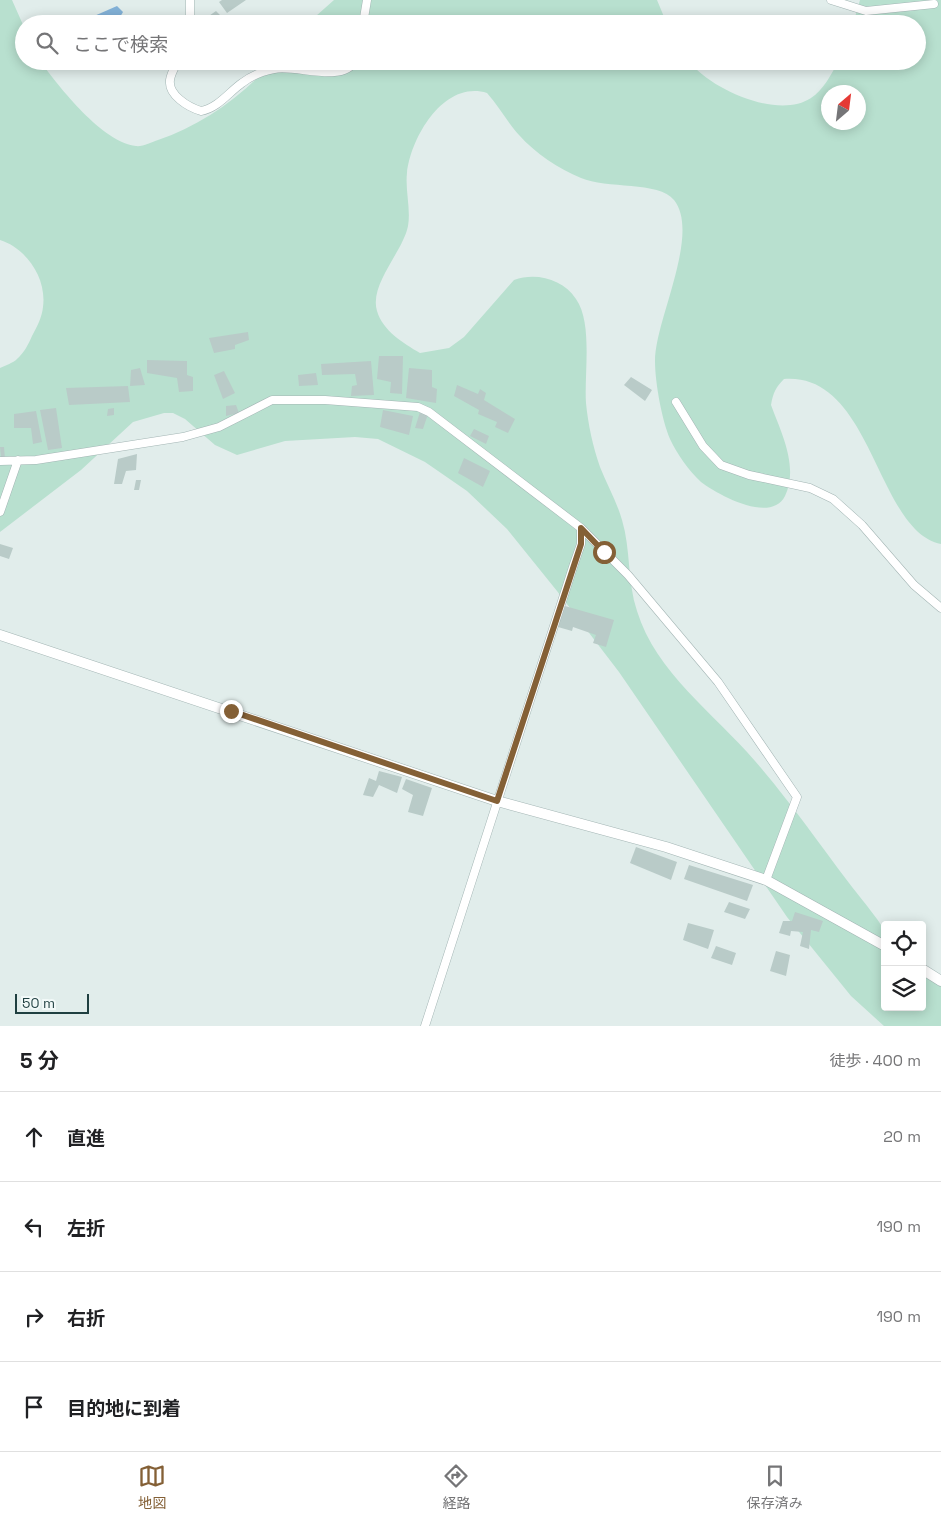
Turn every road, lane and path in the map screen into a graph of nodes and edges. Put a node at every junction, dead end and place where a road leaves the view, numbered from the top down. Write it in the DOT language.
graph roads {
  1 [pos="190,0"];
  2 [pos="366,0"];
  3 [pos="831,0"];
  4 [pos="934,4"];
  5 [pos="190,15"];
  6 [pos="364,15"];
  7 [pos="174,70"];
  8 [pos="271,70"];
  9 [pos="312,70"];
  10 [pos="343,70"];
  11 [pos="676,402"];
  12 [pos="0,460"];
  13 [pos="18,460"];
  14 [pos="0,512"];
  15 [pos="581,528"];
  16 [pos="941,608"];
  17 [pos="0,635"];
  18 [pos="497,801"];
  19 [pos="766,880"];
  20 [pos="881,944"];
  21 [pos="926,972"];
  22 [pos="941,981"];
  23 [pos="425,1026"];
  1 -- 5 [label="street"];
  2 -- 6 [label="street"];
  3 -- 4 [label="street"];
  7 -- 8 [label="street"];
  9 -- 10 [label="street"];
  11 -- 16 [label="street"];
  12 -- 13 [label="street"];
  13 -- 14 [label="street"];
  13 -- 15 [label="street"];
  15 -- 18 [label="street"];
  15 -- 19 [label="street"];
  17 -- 18 [label="street"];
  18 -- 19 [label="street"];
  18 -- 23 [label="street"];
  19 -- 20 [label="street"];
  21 -- 22 [label="street"];
}
